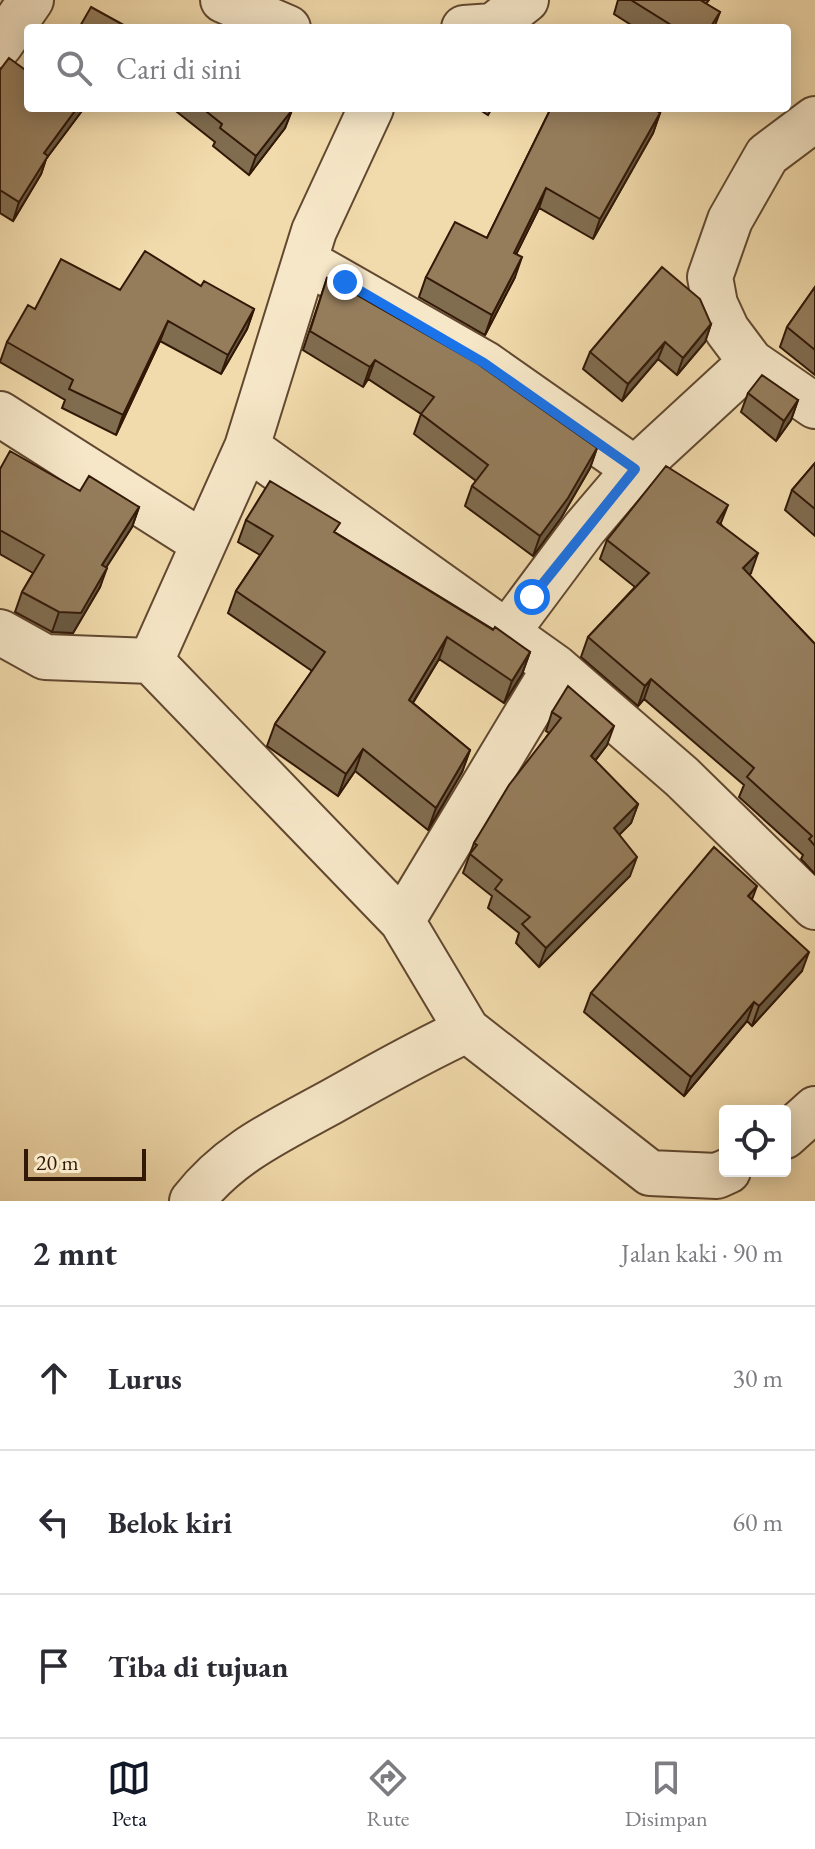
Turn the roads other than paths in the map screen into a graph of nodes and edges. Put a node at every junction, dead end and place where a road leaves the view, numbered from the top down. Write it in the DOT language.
graph roads {
  1 [pos="31,0"];
  2 [pos="223,0"];
  3 [pos="526,0"];
  4 [pos="279,24"];
  5 [pos="496,24"];
  6 [pos="0,45"];
  7 [pos="369,112"];
  8 [pos="815,119"];
  9 [pos="305,261"];
  10 [pos="751,362"];
  11 [pos="815,406"];
  12 [pos="0,414"];
  13 [pos="247,447"];
  14 [pos="635,469"];
  15 [pos="203,543"];
  16 [pos="508,631"];
  17 [pos="0,632"];
  18 [pos="151,661"];
  19 [pos="555,667"];
  20 [pos="815,907"];
  21 [pos="402,921"];
  22 [pos="467,1030"];
  23 [pos="815,1109"];
  24 [pos="791,1131"];
  25 [pos="719,1175"];
  26 [pos="192,1201"];
  1 -- 6 [label="street"];
  2 -- 4 [label="street"];
  3 -- 5 [label="street"];
  7 -- 9 [label="street"];
  8 -- 10 [label="street"];
  9 -- 13 [label="street"];
  9 -- 14 [label="street"];
  10 -- 11 [label="street"];
  10 -- 14 [label="street"];
  12 -- 15 [label="street"];
  13 -- 15 [label="street"];
  13 -- 16 [label="street"];
  14 -- 16 [label="street"];
  15 -- 18 [label="street"];
  16 -- 19 [label="street"];
  17 -- 18 [label="street"];
  18 -- 21 [label="street"];
  19 -- 20 [label="street"];
  19 -- 21 [label="street"];
  21 -- 22 [label="street"];
  22 -- 25 [label="street"];
  22 -- 26 [label="street"];
  23 -- 24 [label="street"];
}
